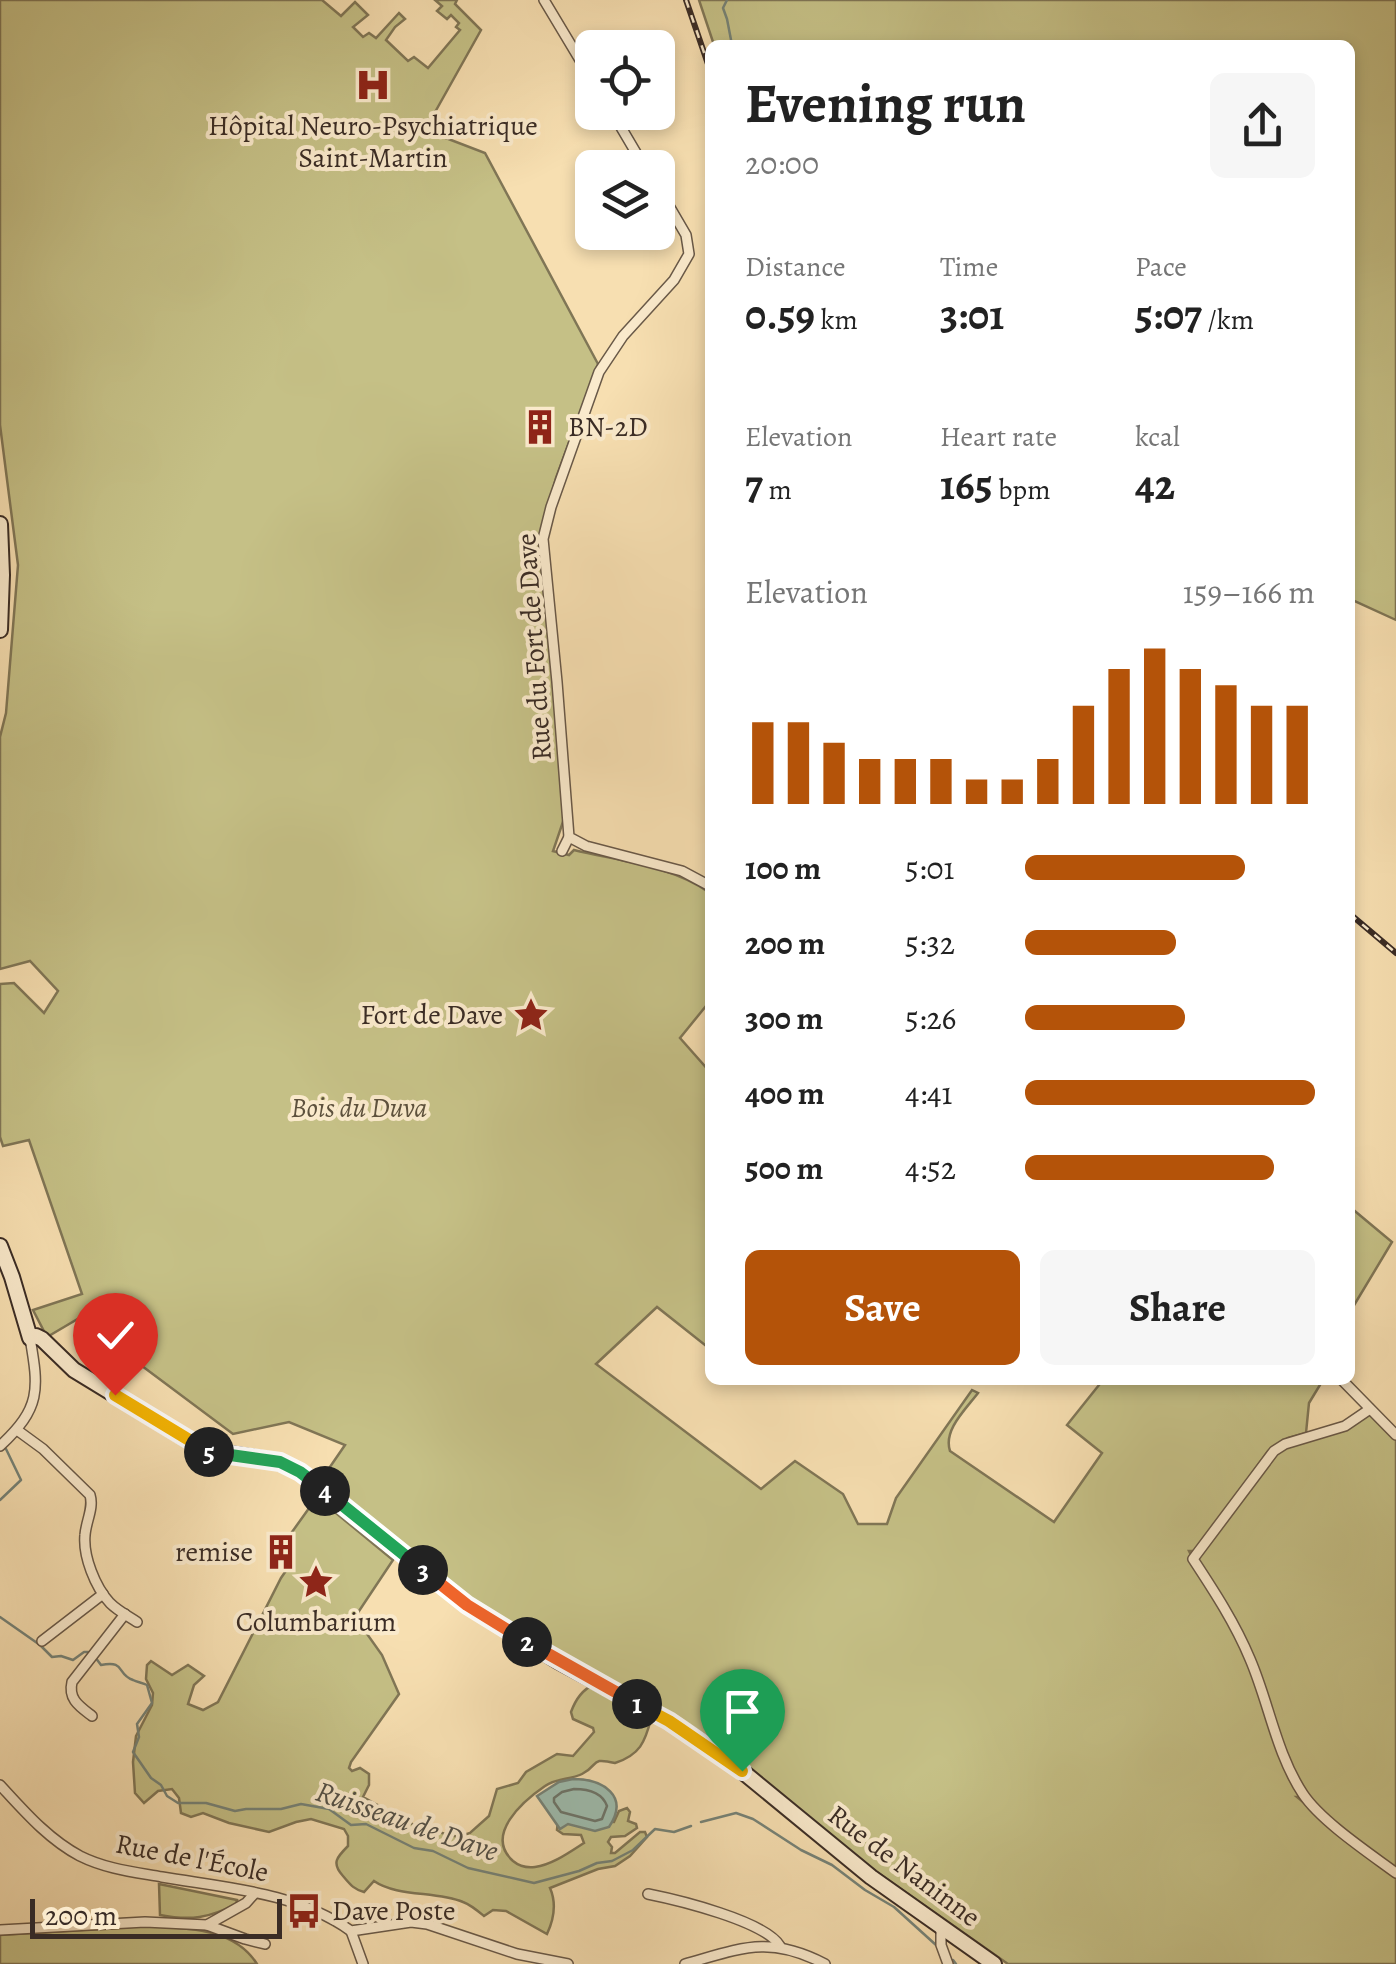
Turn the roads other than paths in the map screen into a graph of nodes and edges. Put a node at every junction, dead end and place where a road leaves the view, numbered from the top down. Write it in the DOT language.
graph roads {
  1 [pos="544,0"];
  2 [pos="575,52"];
  3 [pos="675,217"];
  4 [pos="0,524"];
  5 [pos="0,630"];
  6 [pos="568,837"];
  7 [pos="562,852"];
  8 [pos="705,881"];
  9 [pos="0,1246"];
  10 [pos="30,1338"];
  11 [pos="1347,1385"];
  12 [pos="1370,1409"];
  13 [pos="17,1430"];
  14 [pos="1396,1435"];
  15 [pos="2,1444"];
  16 [pos="103,1594"];
  17 [pos="125,1614"];
  18 [pos="137,1622"];
  19 [pos="42,1640"];
  20 [pos="92,1716"];
  21 [pos="0,1785"];
  22 [pos="1396,1873"];
  23 [pos="255,1893"];
  24 [pos="648,1894"];
  25 [pos="207,1925"];
  26 [pos="940,1927"];
  27 [pos="0,1930"];
  28 [pos="351,1931"];
  29 [pos="266,1944"];
  30 [pos="780,1946"];
  31 [pos="363,1964"];
  32 [pos="568,1964"];
  33 [pos="686,1964"];
  34 [pos="825,1964"];
  35 [pos="948,1964"];
  36 [pos="994,1964"];
  1 -- 2 [label="street"];
  3 -- 6 [label="street, Rue du Fort de Dave"];
  4 -- 5 [label="street"];
  6 -- 7 [label="street, Rue du Fort de Dave"];
  6 -- 8 [label="street"];
  9 -- 10 [label="street"];
  10 -- 13 [label="street"];
  10 -- 26 [label="street, Rue de Naninne"];
  11 -- 12 [label="street"];
  12 -- 14 [label="street"];
  12 -- 22 [label="street"];
  13 -- 15 [label="street"];
  13 -- 16 [label="street"];
  16 -- 17 [label="street"];
  16 -- 19 [label="street"];
  17 -- 18 [label="street"];
  17 -- 20 [label="street"];
  21 -- 23 [label="street, Rue de l'École"];
  23 -- 25 [label="street"];
  23 -- 28 [label="street, Rue de l'École"];
  24 -- 30 [label="street"];
  25 -- 27 [label="street"];
  25 -- 29 [label="street"];
  26 -- 35 [label="street"];
  26 -- 36 [label="street, Rue de Naninne"];
  28 -- 31 [label="street"];
  28 -- 32 [label="street"];
  30 -- 33 [label="street"];
  30 -- 34 [label="street"];
}
